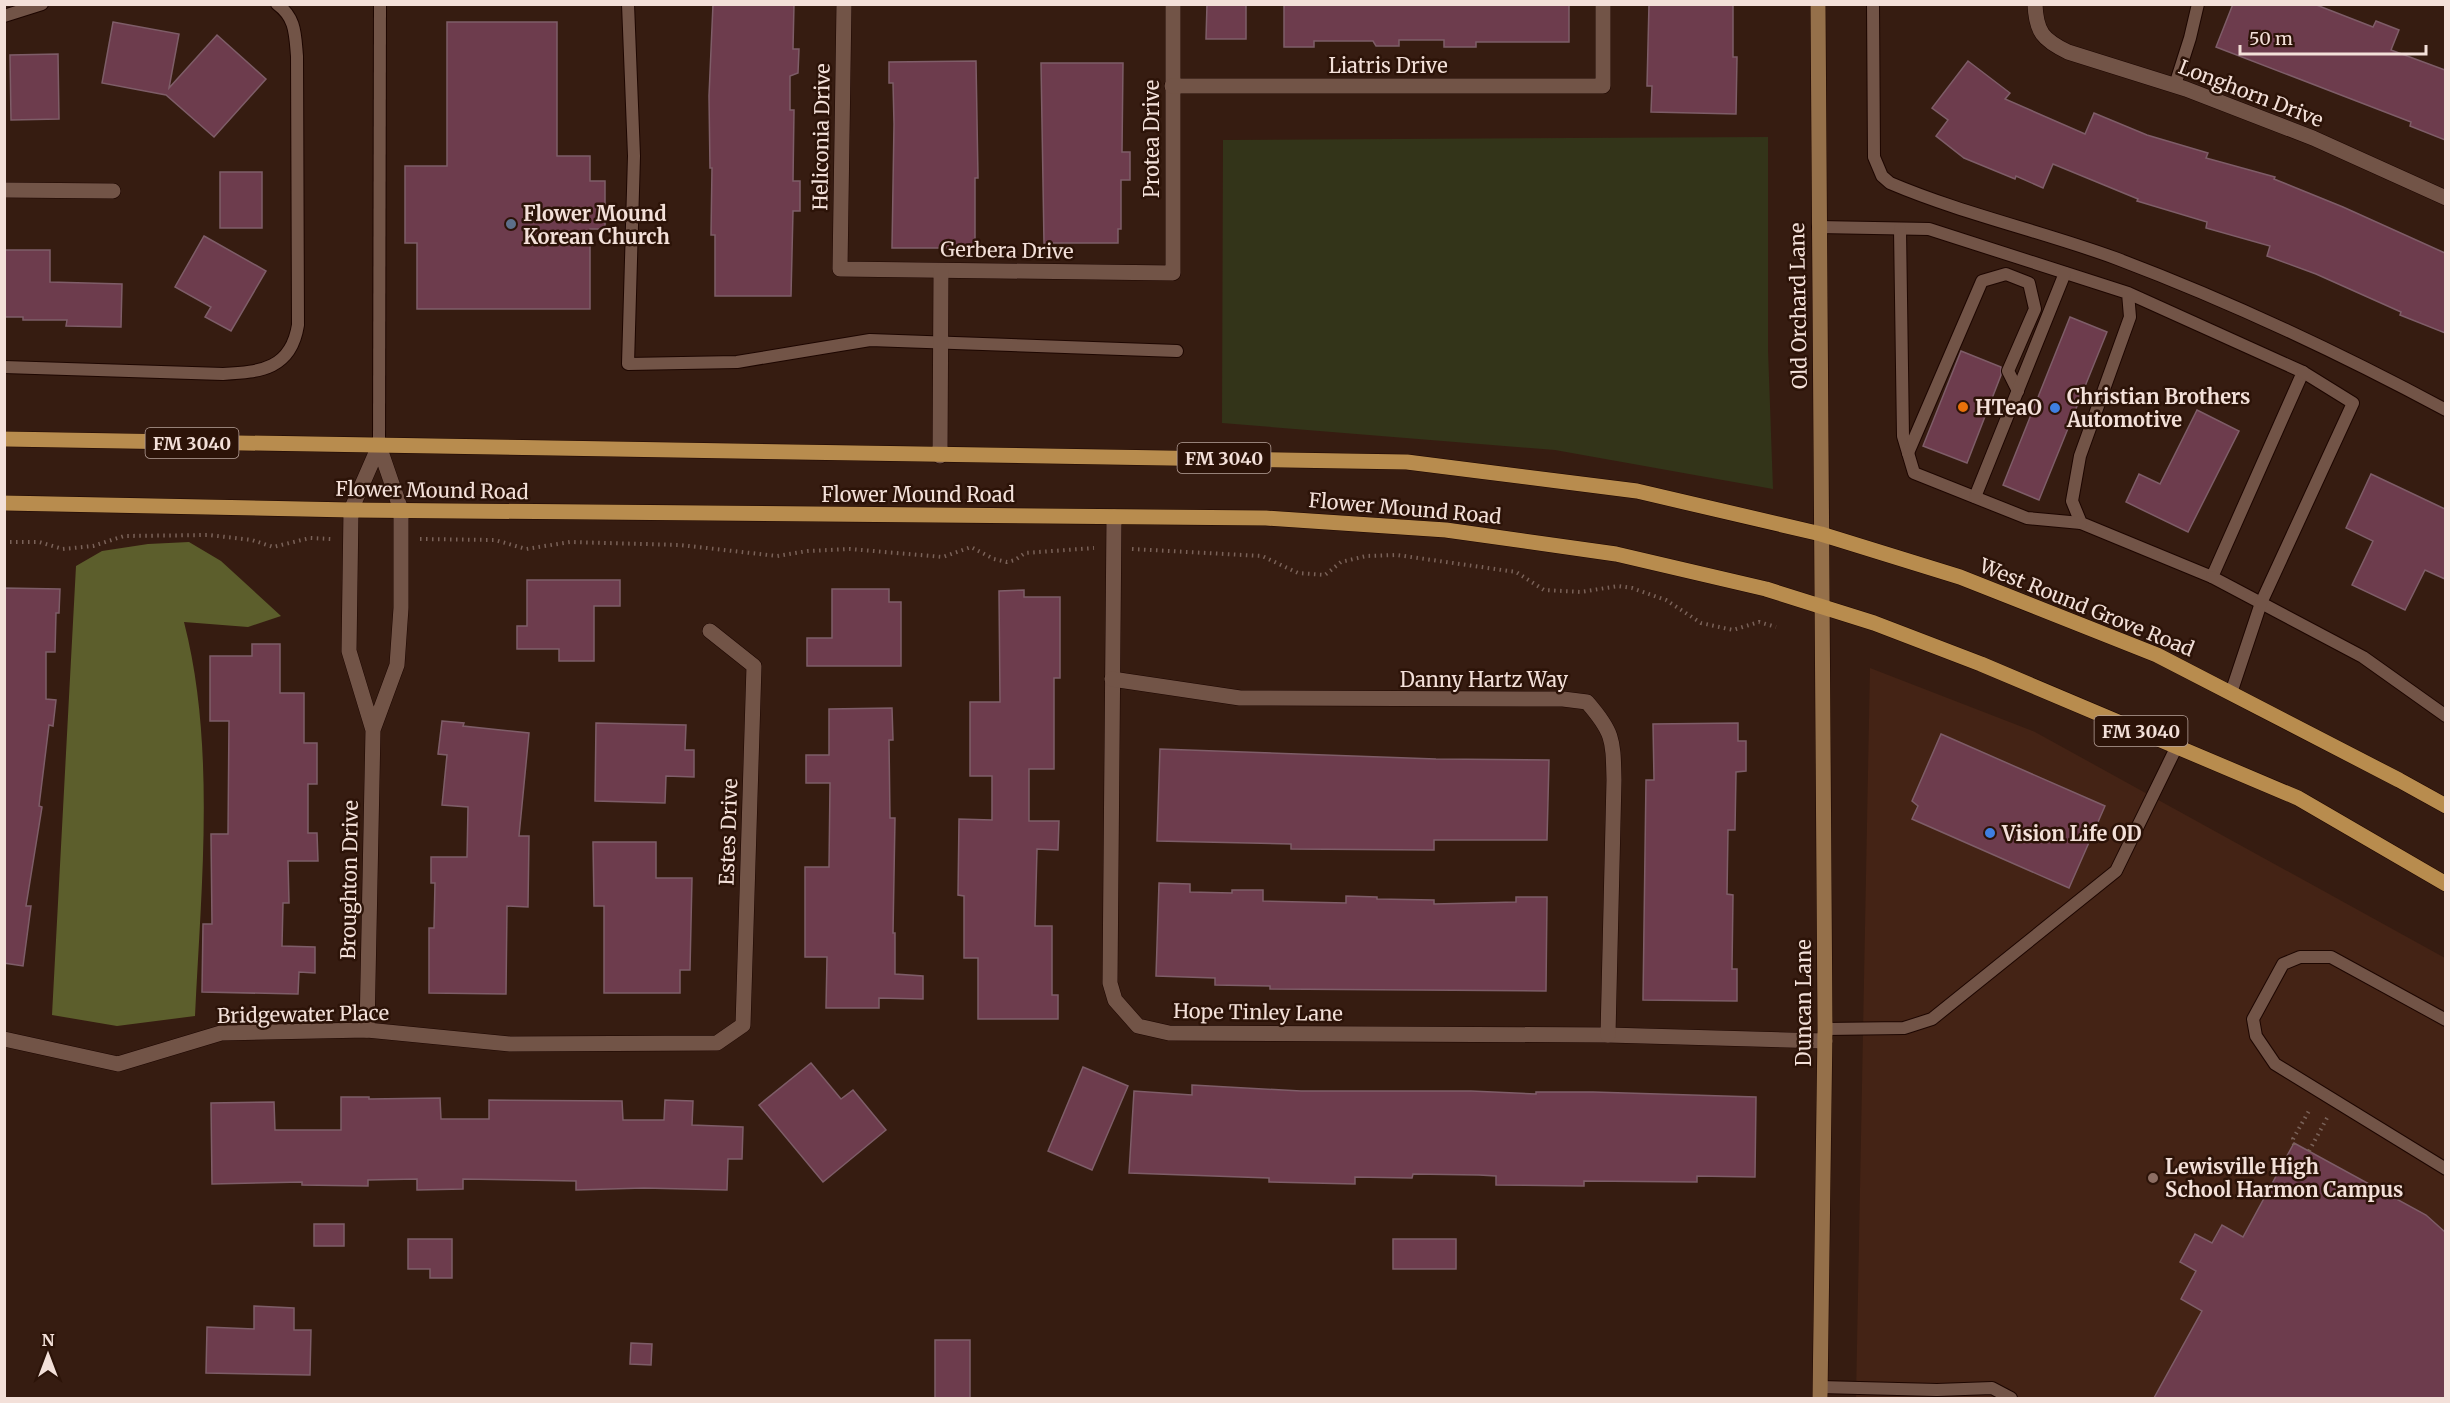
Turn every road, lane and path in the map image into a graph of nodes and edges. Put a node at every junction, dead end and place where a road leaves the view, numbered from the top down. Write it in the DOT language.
graph roads {
  1 [pos="42,4"];
  2 [pos="277,4"];
  3 [pos="380,4"];
  4 [pos="628,4"];
  5 [pos="844,4"];
  6 [pos="1173,4"];
  7 [pos="1603,4"];
  8 [pos="1818,4"];
  9 [pos="1873,4"];
  10 [pos="2036,4"];
  11 [pos="2198,4"];
  12 [pos="4,16"];
  13 [pos="1172,86"];
  14 [pos="2175,86"];
  15 [pos="4,190"];
  16 [pos="113,191"];
  17 [pos="2445,198"];
  18 [pos="1818,227"];
  19 [pos="1900,229"];
  20 [pos="840,269"];
  21 [pos="942,271"];
  22 [pos="1173,273"];
  23 [pos="2065,273"];
  24 [pos="2128,293"];
  25 [pos="941,343"];
  26 [pos="1177,351"];
  27 [pos="4,367"];
  28 [pos="2303,372"];
  29 [pos="2018,391"];
  30 [pos="2445,410"];
  31 [pos="4,440"];
  32 [pos="379,446"];
  33 [pos="1908,453"];
  34 [pos="940,456"];
  35 [pos="1975,497"];
  36 [pos="4,503"];
  37 [pos="351,510"];
  38 [pos="401,510"];
  39 [pos="1114,517"];
  40 [pos="2081,523"];
  41 [pos="1795,527"];
  42 [pos="1821,534"];
  43 [pos="330,539"];
  44 [pos="4,542"];
  45 [pos="2212,577"];
  46 [pos="2261,603"];
  47 [pos="1822,608"];
  48 [pos="710,631"];
  49 [pos="1112,679"];
  50 [pos="2231,693"];
  51 [pos="2445,716"];
  52 [pos="373,730"];
  53 [pos="2177,746"];
  54 [pos="2445,806"];
  55 [pos="2445,884"];
  56 [pos="2445,1020"];
  57 [pos="367,1030"];
  58 [pos="1608,1035"];
  59 [pos="1825,1035"];
  60 [pos="4,1039"];
  61 [pos="717,1043"];
  62 [pos="2310,1109"];
  63 [pos="2327,1118"];
  64 [pos="2294,1145"];
  65 [pos="2309,1151"];
  66 [pos="2445,1169"];
  67 [pos="1820,1393"];
  68 [pos="2011,1398"];
  1 -- 12 [label="lane"];
  2 -- 27 [label="lane"];
  3 -- 32 [label="lane"];
  4 -- 25 [label="lane"];
  5 -- 20 [label="street, Heliconia Drive"];
  6 -- 13 [label="street, Protea Drive"];
  7 -- 13 [label="street, Liatris Drive"];
  8 -- 18 [label="street, Old Orchard Lane"];
  9 -- 30 [label="lane"];
  10 -- 14 [label="street, Longhorn Drive"];
  11 -- 14 [label="lane"];
  13 -- 22 [label="street, Protea Drive"];
  14 -- 17 [label="street, Longhorn Drive"];
  15 -- 16 [label="street"];
  18 -- 19 [label="lane"];
  18 -- 42 [label="street, Old Orchard Lane"];
  19 -- 23 [label="lane"];
  19 -- 33 [label="lane"];
  20 -- 21 [label="street, Gerbera Drive"];
  21 -- 22 [label="street, Gerbera Drive"];
  21 -- 25 [label="street"];
  23 -- 24 [label="lane"];
  23 -- 29 [label="lane"];
  24 -- 28 [label="lane"];
  24 -- 40 [label="lane"];
  25 -- 26 [label="lane"];
  25 -- 34 [label="street"];
  28 -- 45 [label="lane"];
  28 -- 46 [label="lane"];
  29 -- 33 [label="lane"];
  29 -- 35 [label="lane"];
  31 -- 32 [label="main road, Flower Mound Road / FM 3040"];
  32 -- 34 [label="main road, Flower Mound Road / FM 3040"];
  32 -- 37 [label="street, Broughton Drive"];
  32 -- 38 [label="street, Broughton Drive"];
  33 -- 35 [label="lane"];
  34 -- 41 [label="main road, Flower Mound Road / FM 3040"];
  35 -- 40 [label="lane"];
  36 -- 37 [label="main road, Flower Mound Road / FM 3040"];
  37 -- 38 [label="main road, Flower Mound Road / FM 3040"];
  37 -- 52 [label="street, Broughton Drive"];
  38 -- 39 [label="main road, Flower Mound Road / FM 3040"];
  38 -- 52 [label="street, Broughton Drive"];
  39 -- 47 [label="main road, Flower Mound Road / FM 3040"];
  39 -- 49 [label="street, Hope Tinley Lane"];
  40 -- 45 [label="lane"];
  41 -- 42 [label="main road, West Round Grove Road / FM 3040"];
  42 -- 47 [label="street, Old Orchard Lane"];
  42 -- 50 [label="main road, West Round Grove Road / FM 3040"];
  43 -- 44 [label="path"];
  45 -- 46 [label="lane"];
  46 -- 50 [label="lane"];
  46 -- 51 [label="lane"];
  47 -- 53 [label="main road, FM 3040"];
  47 -- 59 [label="street, Duncan Lane"];
  48 -- 61 [label="street, Estes Drive"];
  49 -- 58 [label="street, Danny Hartz Way"];
  49 -- 58 [label="street, Hope Tinley Lane"];
  50 -- 54 [label="main road, West Round Grove Road / FM 3040"];
  52 -- 57 [label="street, Broughton Drive"];
  53 -- 55 [label="main road, FM 3040"];
  53 -- 59 [label="lane"];
  56 -- 66 [label="lane"];
  57 -- 60 [label="street, Bridgewater Place"];
  57 -- 61 [label="street, Bridgewater Place"];
  58 -- 59 [label="street, Hope Tinley Lane"];
  59 -- 67 [label="street, Duncan Lane"];
  62 -- 64 [label="path"];
  63 -- 65 [label="path"];
  67 -- 68 [label="lane"];
}
